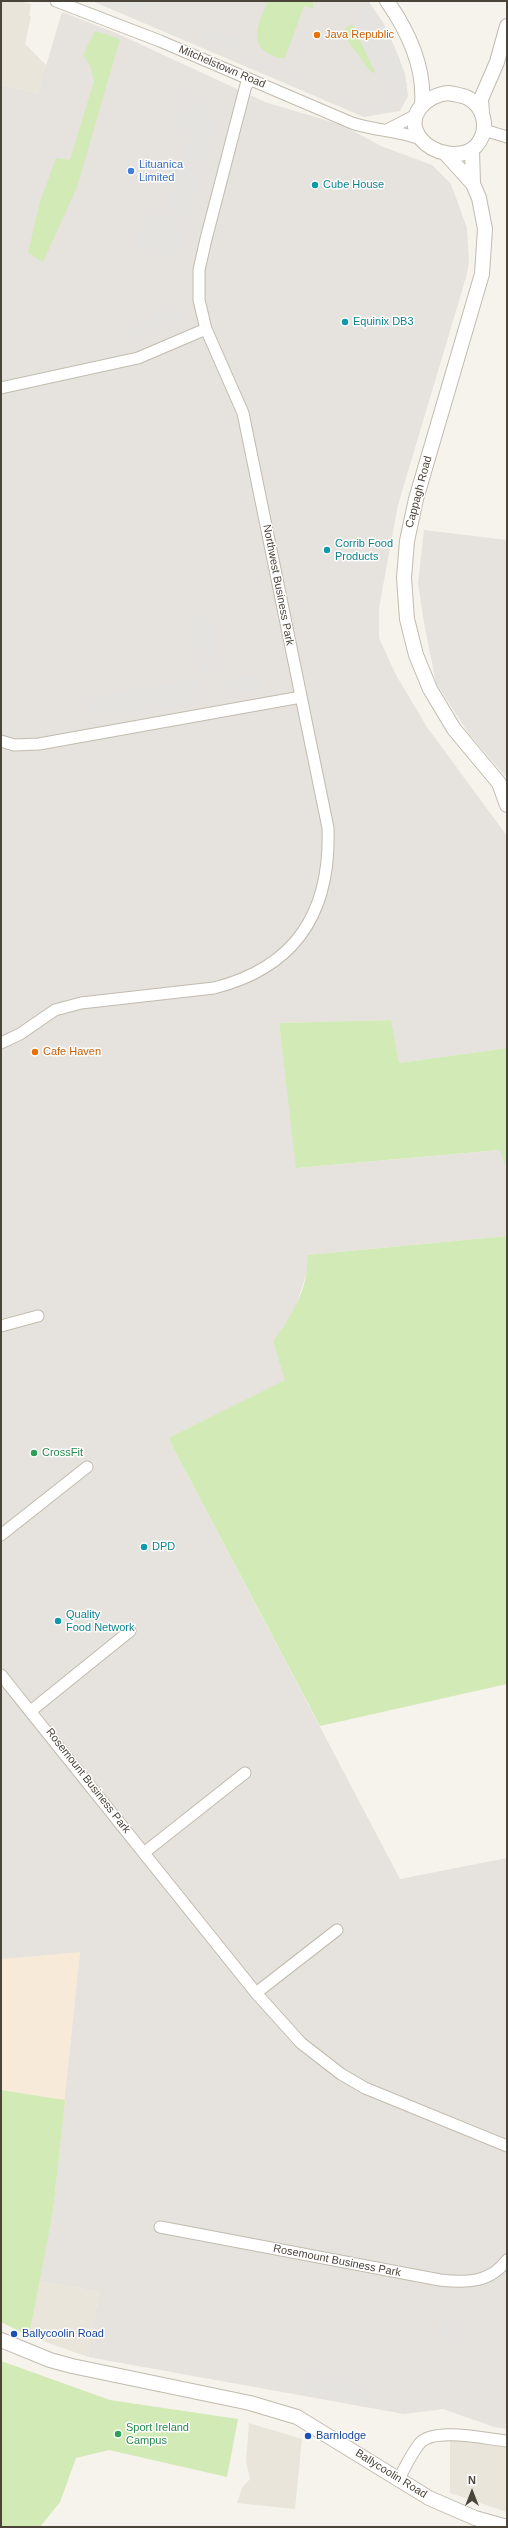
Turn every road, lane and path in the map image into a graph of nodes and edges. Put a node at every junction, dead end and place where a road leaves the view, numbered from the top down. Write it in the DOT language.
graph roads {
  1 [pos="56,1"];
  2 [pos="387,1"];
  3 [pos="507,26"];
  4 [pos="418,63"];
  5 [pos="252,80"];
  6 [pos="485,87"];
  7 [pos="448,93"];
  8 [pos="466,97"];
  9 [pos="419,110"];
  10 [pos="482,112"];
  11 [pos="389,129"];
  12 [pos="484,130"];
  13 [pos="507,137"];
  14 [pos="420,138"];
  15 [pos="472,150"];
  16 [pos="445,153"];
  17 [pos="473,184"];
  18 [pos="206,329"];
  19 [pos="1,388"];
  20 [pos="301,696"];
  21 [pos="1,741"];
  22 [pos="503,786"];
  23 [pos="507,805"];
  24 [pos="1,1043"];
  25 [pos="38,1316"];
  26 [pos="1,1326"];
  27 [pos="87,1467"];
  28 [pos="1,1534"];
  29 [pos="130,1631"];
  30 [pos="1,1674"];
  31 [pos="32,1710"];
  32 [pos="246,1773"];
  33 [pos="145,1852"];
  34 [pos="337,1930"];
  35 [pos="256,1993"];
  36 [pos="507,2146"];
  37 [pos="160,2227"];
  38 [pos="507,2260"];
  39 [pos="1,2340"];
  40 [pos="507,2441"];
  41 [pos="398,2481"];
  42 [pos="507,2527"];
  1 -- 5 [label="street, Mitchelstown Road"];
  2 -- 4 [label="street"];
  3 -- 6 [label="street"];
  4 -- 7 [label="street"];
  4 -- 9 [label="street"];
  5 -- 11 [label="street, Mitchelstown Road"];
  5 -- 18 [label="street, Northwest Business Park"];
  6 -- 8 [label="street"];
  6 -- 10 [label="street"];
  7 -- 8 [label="street"];
  7 -- 9 [label="street"];
  8 -- 10 [label="street"];
  9 -- 11 [label="street"];
  9 -- 14 [label="street"];
  10 -- 12 [label="street"];
  11 -- 14 [label="street, Mitchelstown Road"];
  12 -- 13 [label="street"];
  12 -- 15 [label="street"];
  14 -- 16 [label="street"];
  15 -- 16 [label="street"];
  15 -- 17 [label="street, Cappagh Road"];
  16 -- 17 [label="street, Cappagh Road"];
  17 -- 22 [label="street, Cappagh Road"];
  18 -- 19 [label="street"];
  18 -- 20 [label="street, Northwest Business Park"];
  20 -- 21 [label="street"];
  20 -- 24 [label="street, Northwest Business Park"];
  22 -- 23 [label="street, Cappagh Road"];
  25 -- 26 [label="street"];
  27 -- 28 [label="street"];
  29 -- 31 [label="street"];
  30 -- 31 [label="street, Rosemount Business Park"];
  31 -- 33 [label="street, Rosemount Business Park"];
  32 -- 33 [label="street"];
  33 -- 35 [label="street, Rosemount Business Park"];
  34 -- 35 [label="street"];
  35 -- 36 [label="street, Rosemount Business Park"];
  37 -- 38 [label="street, Rosemount Business Park"];
  39 -- 41 [label="street, Ballycoolin Road"];
  40 -- 41 [label="street"];
  41 -- 42 [label="street, Ballycoolin Road"];
}
